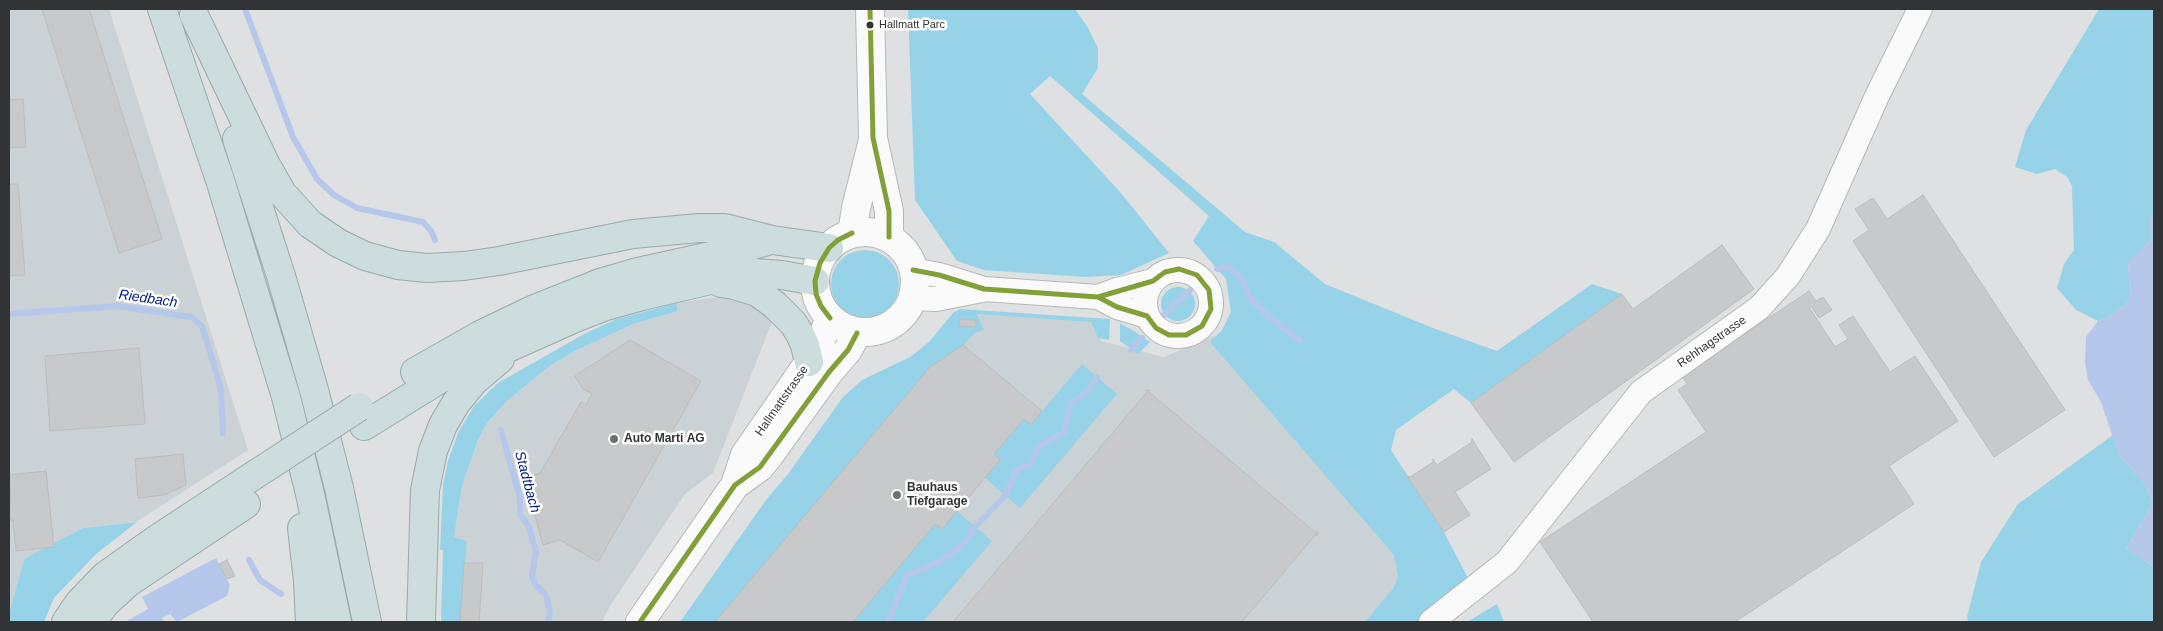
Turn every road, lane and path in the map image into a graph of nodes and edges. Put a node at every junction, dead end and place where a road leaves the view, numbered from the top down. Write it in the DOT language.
graph roads {
  1 [pos="162,9"];
  2 [pos="870,9"];
  3 [pos="1920,9"];
  4 [pos="193,12"];
  5 [pos="873,138"];
  6 [pos="852,233"];
  7 [pos="889,237"];
  8 [pos="772,240"];
  9 [pos="828,248"];
  10 [pos="914,270"];
  11 [pos="815,281"];
  12 [pos="1152,281"];
  13 [pos="709,282"];
  14 [pos="984,290"];
  15 [pos="1098,297"];
  16 [pos="912,298"];
  17 [pos="1147,316"];
  18 [pos="830,318"];
  19 [pos="543,332"];
  20 [pos="857,333"];
  21 [pos="809,362"];
  22 [pos="286,397"];
  23 [pos="361,417"];
  24 [pos="735,485"];
  25 [pos="256,486"];
  26 [pos="66,622"];
  27 [pos="91,622"];
  28 [pos="310,622"];
  29 [pos="337,622"];
  30 [pos="367,622"];
  31 [pos="421,622"];
  32 [pos="640,622"];
  33 [pos="1431,622"];
  1 -- 22 [label="highway"];
  2 -- 5 [label="main road"];
  3 -- 33 [label="street, Rehhagstrasse"];
  4 -- 8 [label="highway"];
  4 -- 30 [label="highway"];
  5 -- 6 [label="main road"];
  5 -- 7 [label="main road"];
  6 -- 7 [label="main road"];
  6 -- 9 [label="main road"];
  7 -- 10 [label="main road"];
  8 -- 9 [label="highway"];
  8 -- 23 [label="highway"];
  9 -- 11 [label="main road"];
  10 -- 14 [label="street"];
  10 -- 16 [label="main road"];
  11 -- 13 [label="highway"];
  11 -- 18 [label="main road"];
  12 -- 15 [label="street"];
  12 -- 17 [label="street"];
  12 -- 17 [label="street"];
  13 -- 19 [label="highway"];
  13 -- 21 [label="highway"];
  14 -- 15 [label="street"];
  14 -- 16 [label="street"];
  15 -- 17 [label="street"];
  16 -- 20 [label="main road"];
  18 -- 20 [label="main road"];
  18 -- 21 [label="main road, Hallmattstrasse"];
  19 -- 23 [label="highway"];
  19 -- 31 [label="highway"];
  20 -- 24 [label="main road, Hallmattstrasse"];
  21 -- 24 [label="main road, Hallmattstrasse"];
  22 -- 28 [label="highway"];
  22 -- 29 [label="highway"];
  23 -- 25 [label="highway"];
  24 -- 32 [label="main road, Hallmattstrasse"];
  25 -- 26 [label="highway"];
  25 -- 27 [label="highway"];
}
